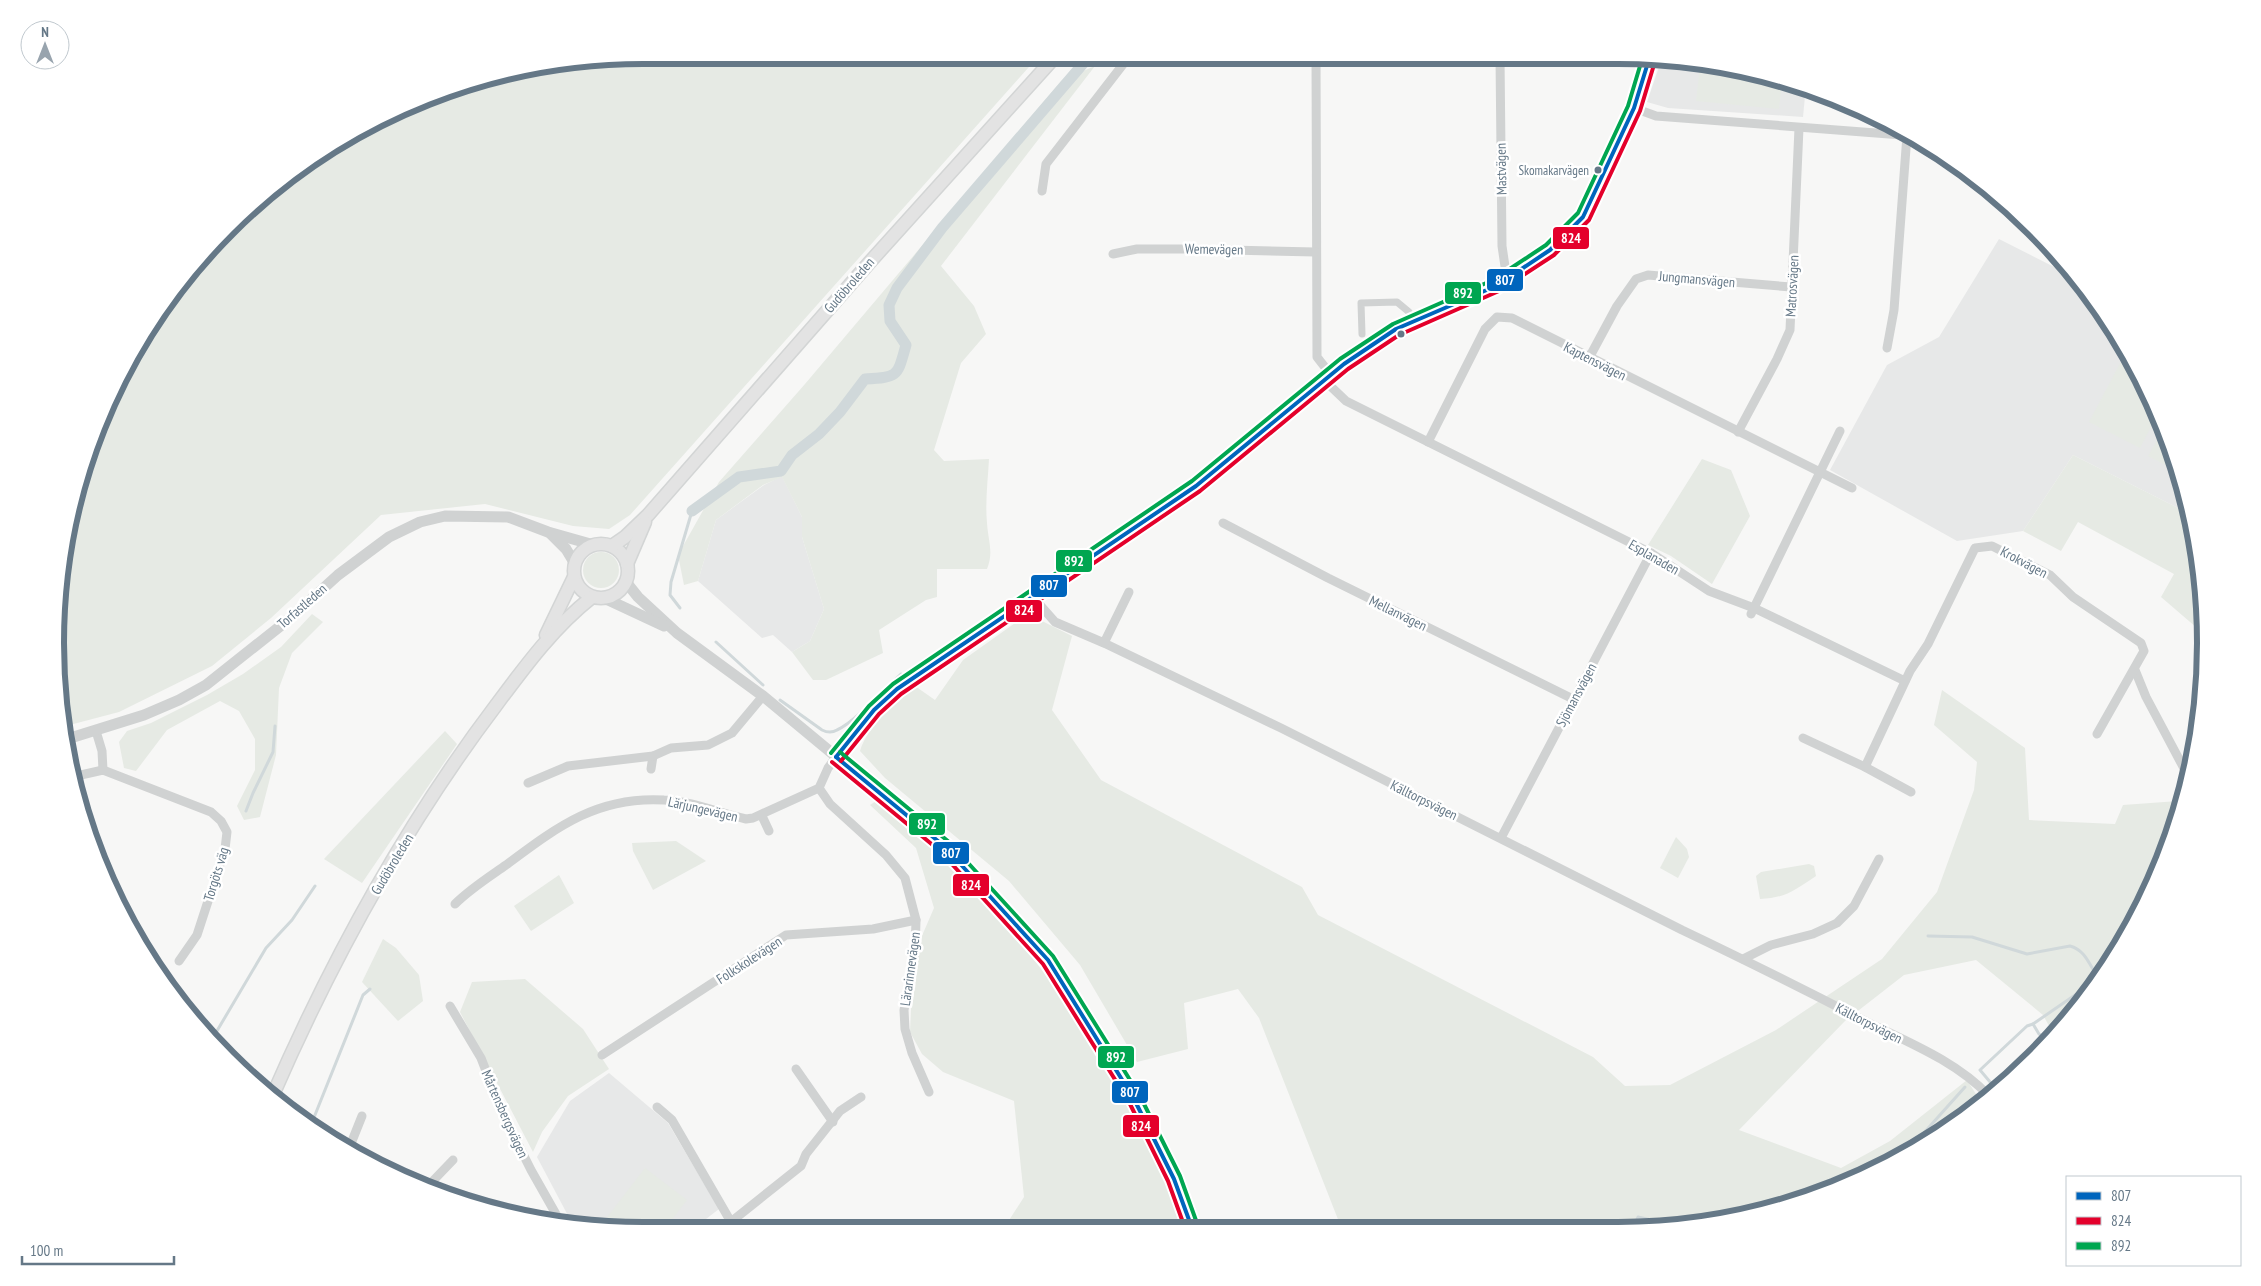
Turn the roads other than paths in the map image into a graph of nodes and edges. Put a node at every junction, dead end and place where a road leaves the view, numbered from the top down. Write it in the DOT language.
graph roads {
  1 [pos="1049,64"];
  2 [pos="1123,64"];
  3 [pos="1316,64"];
  4 [pos="1500,64"];
  5 [pos="1647,65"];
  6 [pos="1634,108"];
  7 [pos="1799,128"];
  8 [pos="1895,134"];
  9 [pos="1910,142"];
  10 [pos="1042,191"];
  11 [pos="1315,252"];
  12 [pos="1113,254"];
  13 [pos="1507,280"];
  14 [pos="1791,287"];
  15 [pos="1409,312"];
  16 [pos="1362,334"];
  17 [pos="1887,348"];
  18 [pos="1589,358"];
  19 [pos="1328,378"];
  20 [pos="1840,431"];
  21 [pos="1738,432"];
  22 [pos="1428,442"];
  23 [pos="1820,473"];
  24 [pos="1852,488"];
  25 [pos="648,515"];
  26 [pos="1223,523"];
  27 [pos="548,532"];
  28 [pos="594,545"];
  29 [pos="612,546"];
  30 [pos="1651,552"];
  31 [pos="627,564"];
  32 [pos="574,571"];
  33 [pos="626,582"];
  34 [pos="1129,592"];
  35 [pos="1032,596"];
  36 [pos="598,598"];
  37 [pos="1753,611"];
  38 [pos="677,633"];
  39 [pos="1104,643"];
  40 [pos="540,647"];
  41 [pos="2135,670"];
  42 [pos="1905,681"];
  43 [pos="763,696"];
  44 [pos="1573,699"];
  45 [pos="96,731"];
  46 [pos="2097,734"];
  47 [pos="72,738"];
  48 [pos="1803,738"];
  49 [pos="653,756"];
  50 [pos="836,757"];
  51 [pos="1865,767"];
  52 [pos="2184,768"];
  53 [pos="651,769"];
  54 [pos="103,770"];
  55 [pos="79,775"];
  56 [pos="528,783"];
  57 [pos="819,788"];
  58 [pos="1911,792"];
  59 [pos="762,816"];
  60 [pos="769,831"];
  61 [pos="1501,838"];
  62 [pos="1879,859"];
  63 [pos="455,904"];
  64 [pos="916,920"];
  65 [pos="1743,959"];
  66 [pos="179,961"];
  67 [pos="450,1006"];
  68 [pos="602,1055"];
  69 [pos="796,1069"];
  70 [pos="275,1091"];
  71 [pos="929,1092"];
  72 [pos="1985,1092"];
  73 [pos="861,1097"];
  74 [pos="657,1107"];
  75 [pos="362,1116"];
  76 [pos="833,1122"];
  77 [pos="351,1144"];
  78 [pos="453,1160"];
  79 [pos="432,1182"];
  80 [pos="557,1215"];
  81 [pos="731,1222"];
  82 [pos="1190,1222"];
  1 -- 25 [label="main road, Gudöbroleden"];
  2 -- 10 [label="street"];
  3 -- 11 [label="street, Esplanaden"];
  4 -- 13 [label="street, Mastvägen"];
  5 -- 6 [label="street"];
  6 -- 7 [label="street"];
  6 -- 13 [label="street"];
  7 -- 8 [label="street"];
  7 -- 14 [label="street, Matrosvägen"];
  9 -- 17 [label="street"];
  11 -- 12 [label="street, Wemevägen"];
  11 -- 19 [label="street, Esplanaden"];
  13 -- 19 [label="street"];
  14 -- 18 [label="street, Jungmansvägen"];
  14 -- 21 [label="street, Matrosvägen"];
  15 -- 16 [label="street"];
  18 -- 21 [label="street, Kaptensvägen"];
  18 -- 22 [label="street, Kaptensvägen"];
  19 -- 22 [label="street, Esplanaden"];
  19 -- 35 [label="street"];
  20 -- 23 [label="street"];
  21 -- 23 [label="street, Kaptensvägen"];
  22 -- 30 [label="street, Esplanaden"];
  23 -- 24 [label="street, Kaptensvägen"];
  23 -- 37 [label="street"];
  25 -- 29 [label="main road, Gudöbroleden"];
  25 -- 31 [label="main road, Gudöbroleden"];
  26 -- 44 [label="street, Mellanvägen"];
  27 -- 28 [label="street, Torfastleden"];
  27 -- 32 [label="street, Torfastleden"];
  27 -- 45 [label="street, Torfastleden"];
  28 -- 29 [label="main road"];
  28 -- 32 [label="main road"];
  29 -- 31 [label="main road"];
  30 -- 37 [label="street, Esplanaden"];
  30 -- 44 [label="street, Sjömansvägen"];
  31 -- 33 [label="main road"];
  32 -- 36 [label="main road"];
  32 -- 40 [label="main road, Gudöbroleden"];
  33 -- 36 [label="main road"];
  33 -- 38 [label="street"];
  34 -- 39 [label="street"];
  35 -- 39 [label="street, Källtorpsvägen"];
  35 -- 50 [label="street"];
  36 -- 38 [label="street"];
  36 -- 40 [label="main road, Gudöbroleden"];
  37 -- 42 [label="street, Esplanaden"];
  38 -- 43 [label="street"];
  39 -- 61 [label="street, Källtorpsvägen"];
  40 -- 70 [label="main road, Gudöbroleden"];
  41 -- 42 [label="street, Krokvägen"];
  41 -- 46 [label="street, Krokvägen"];
  41 -- 52 [label="street"];
  42 -- 51 [label="street"];
  43 -- 49 [label="street"];
  43 -- 50 [label="street"];
  44 -- 61 [label="street, Sjömansvägen"];
  45 -- 47 [label="street, Torfastleden"];
  45 -- 54 [label="street"];
  48 -- 51 [label="street"];
  49 -- 53 [label="street"];
  49 -- 56 [label="street"];
  50 -- 57 [label="street"];
  50 -- 82 [label="street"];
  51 -- 58 [label="street"];
  54 -- 55 [label="street"];
  54 -- 66 [label="street, Torgöts väg"];
  57 -- 59 [label="street, Lärjungevägen"];
  57 -- 64 [label="street, Lärarinnevägen"];
  59 -- 60 [label="street"];
  59 -- 63 [label="street, Lärjungevägen"];
  61 -- 65 [label="street, Källtorpsvägen"];
  62 -- 65 [label="street"];
  64 -- 68 [label="street, Folkskolevägen"];
  64 -- 71 [label="street, Lärarinnevägen"];
  65 -- 72 [label="street, Källtorpsvägen"];
  67 -- 80 [label="street, Mårtensbergsvägen"];
  69 -- 76 [label="street"];
  73 -- 76 [label="street"];
  74 -- 81 [label="street"];
  75 -- 77 [label="street"];
  76 -- 81 [label="street"];
  78 -- 79 [label="street"];
}
